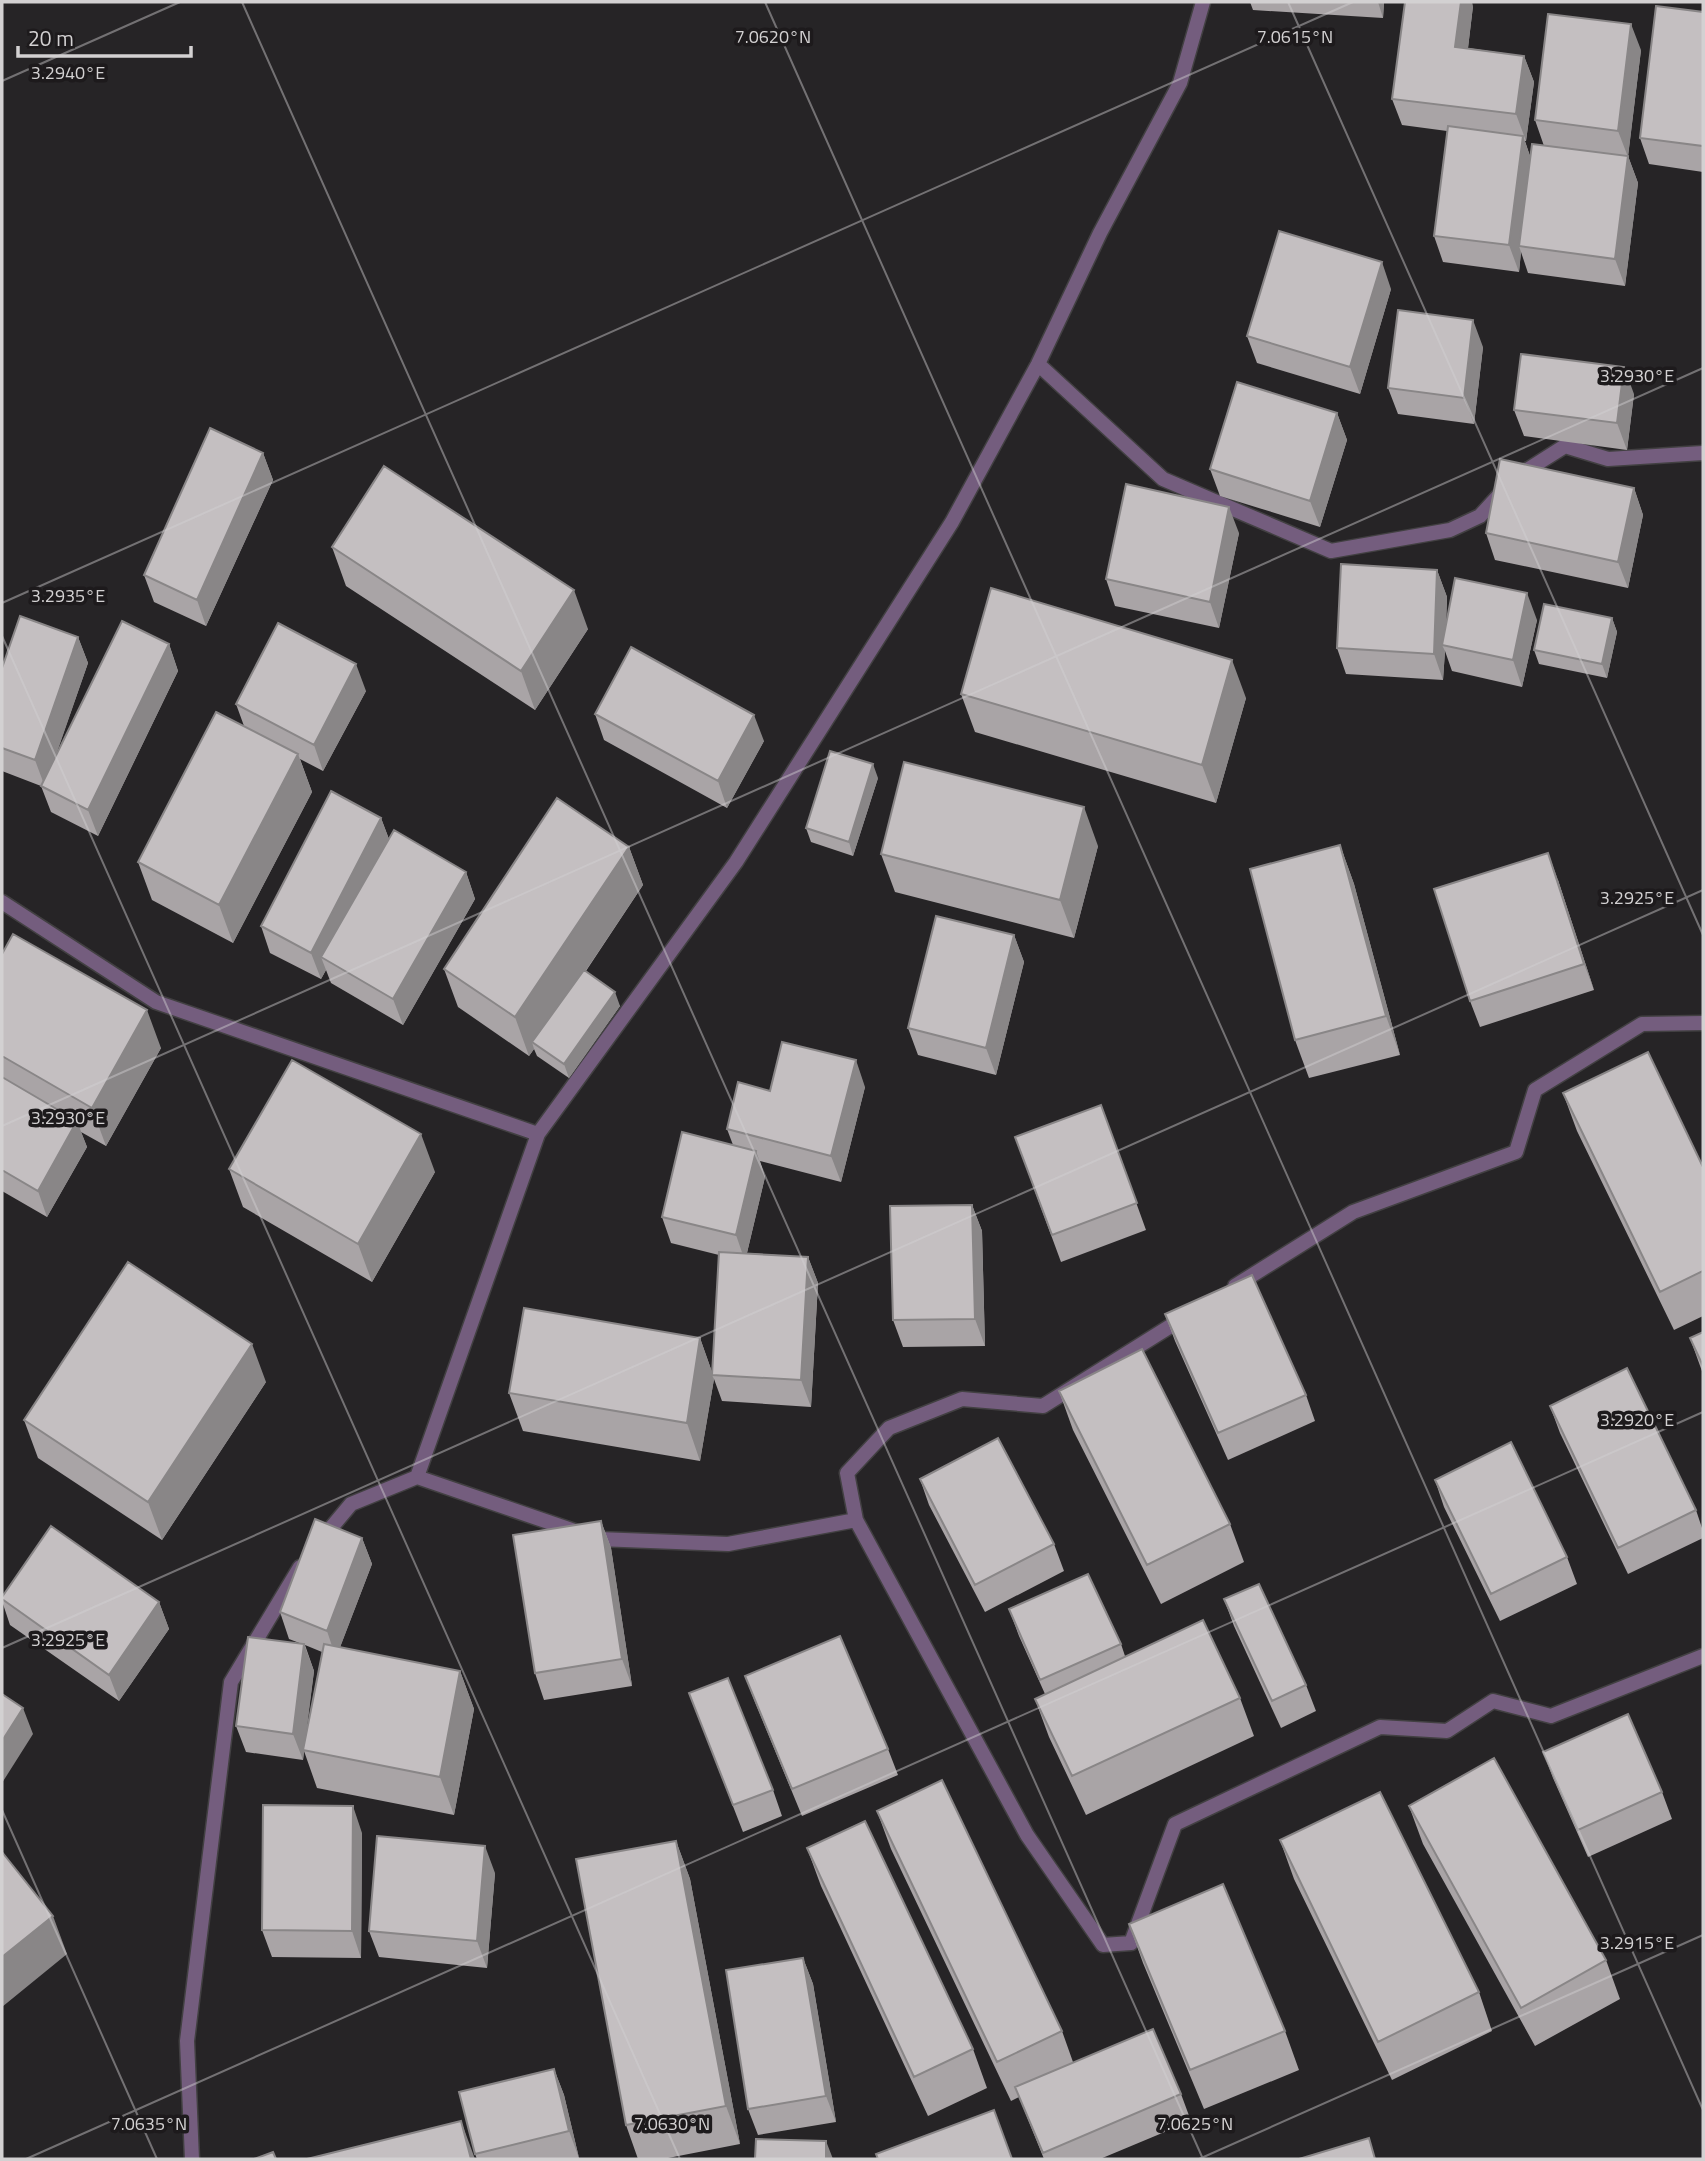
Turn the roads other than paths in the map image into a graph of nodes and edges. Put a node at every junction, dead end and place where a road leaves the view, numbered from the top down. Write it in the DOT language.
graph roads {
  1 [pos="1203,2"];
  2 [pos="1038,364"];
  3 [pos="1703,453"];
  4 [pos="2,902"];
  5 [pos="1703,1023"];
  6 [pos="538,1134"];
  7 [pos="1227,1291"];
  8 [pos="1204,1306"];
  9 [pos="417,1477"];
  10 [pos="856,1520"];
  11 [pos="1703,1656"];
  12 [pos="192,2159"];
  1 -- 2 [label="street"];
  2 -- 3 [label="street"];
  2 -- 6 [label="street"];
  4 -- 6 [label="street"];
  5 -- 7 [label="street"];
  6 -- 9 [label="street"];
  8 -- 10 [label="street"];
  9 -- 10 [label="street"];
  9 -- 12 [label="street"];
  10 -- 11 [label="street"];
}
